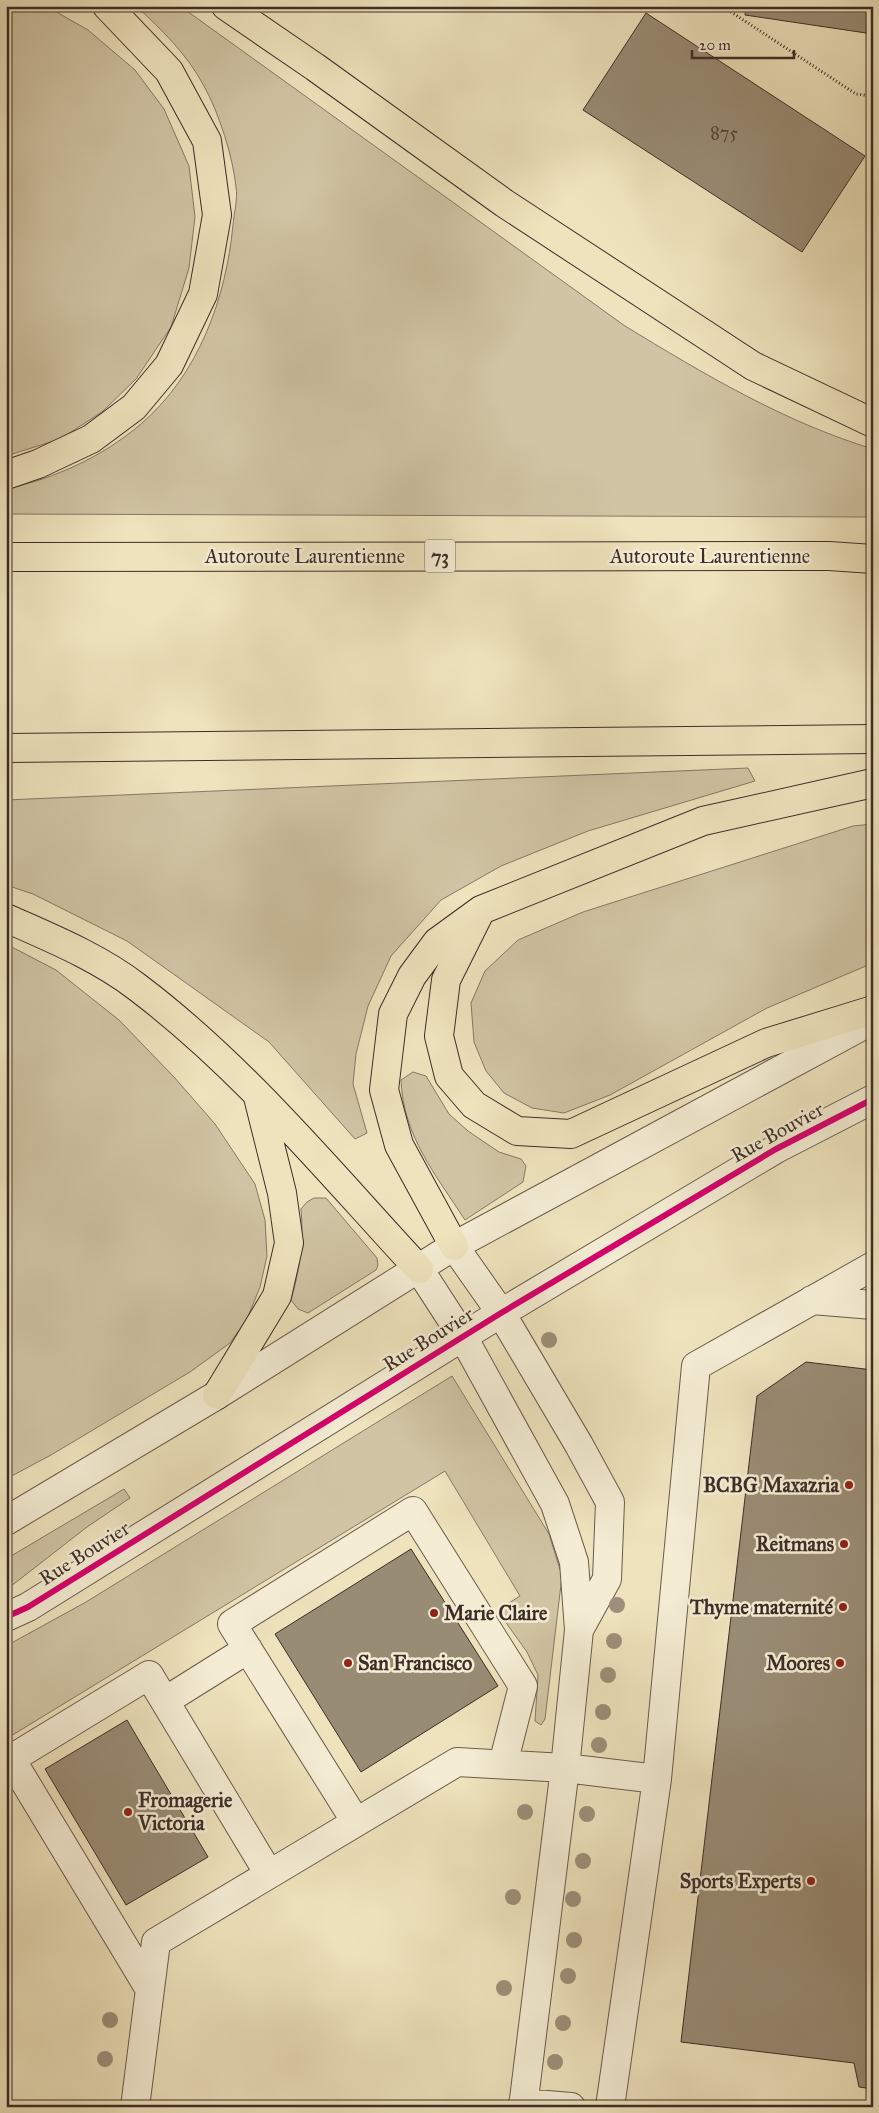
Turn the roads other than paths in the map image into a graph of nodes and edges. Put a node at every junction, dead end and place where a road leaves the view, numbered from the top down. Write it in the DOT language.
graph roads {
  1 [pos="226,6"];
  2 [pos="251,6"];
  3 [pos="105,8"];
  4 [pos="315,67"];
  5 [pos="873,423"];
  6 [pos="6,475"];
  7 [pos="6,557"];
  8 [pos="873,559"];
  9 [pos="873,739"];
  10 [pos="6,748"];
  11 [pos="873,783"];
  12 [pos="481,910"];
  13 [pos="6,918"];
  14 [pos="873,1010"];
  15 [pos="873,1020"];
  16 [pos="257,1096"];
  17 [pos="873,1099"];
  18 [pos="454,1246"];
  19 [pos="873,1266"];
  20 [pos="419,1269"];
  21 [pos="812,1300"];
  22 [pos="873,1305"];
  23 [pos="500,1313"];
  24 [pos="463,1337"];
  25 [pos="217,1395"];
  26 [pos="6,1521"];
  27 [pos="6,1617"];
  28 [pos="579,1630"];
  29 [pos="248,1649"];
  30 [pos="165,1701"];
  31 [pos="503,1764"];
  32 [pos="564,1768"];
  33 [pos="657,1779"];
  34 [pos="356,1822"];
  35 [pos="269,1874"];
  36 [pos="149,1988"];
  37 [pos="523,2105"];
  38 [pos="135,2107"];
  39 [pos="571,2107"];
  40 [pos="610,2107"];
  1 -- 4 [label="highway"];
  2 -- 4 [label="highway"];
  3 -- 6 [label="highway"];
  4 -- 5 [label="highway"];
  7 -- 8 [label="highway, Autoroute Laurentienne / 73"];
  9 -- 10 [label="highway"];
  11 -- 12 [label="highway"];
  12 -- 14 [label="highway"];
  12 -- 18 [label="highway"];
  13 -- 16 [label="highway"];
  15 -- 18 [label="street"];
  16 -- 20 [label="highway"];
  16 -- 25 [label="highway"];
  17 -- 23 [label="street, Rue Bouvier"];
  18 -- 20 [label="street"];
  18 -- 23 [label="street"];
  19 -- 21 [label="street"];
  20 -- 24 [label="street"];
  20 -- 25 [label="street"];
  21 -- 22 [label="street"];
  21 -- 33 [label="street"];
  23 -- 24 [label="street, Rue Bouvier"];
  23 -- 28 [label="street"];
  24 -- 27 [label="street, Rue Bouvier"];
  24 -- 28 [label="street"];
  25 -- 26 [label="street"];
  28 -- 32 [label="street"];
  29 -- 30 [label="street"];
  29 -- 31 [label="street"];
  29 -- 34 [label="street"];
  30 -- 35 [label="street"];
  30 -- 36 [label="street"];
  31 -- 32 [label="street"];
  31 -- 34 [label="street"];
  32 -- 33 [label="street"];
  32 -- 37 [label="street"];
  33 -- 40 [label="street"];
  34 -- 35 [label="street"];
  35 -- 36 [label="street"];
  36 -- 38 [label="street"];
  37 -- 39 [label="street"];
}
